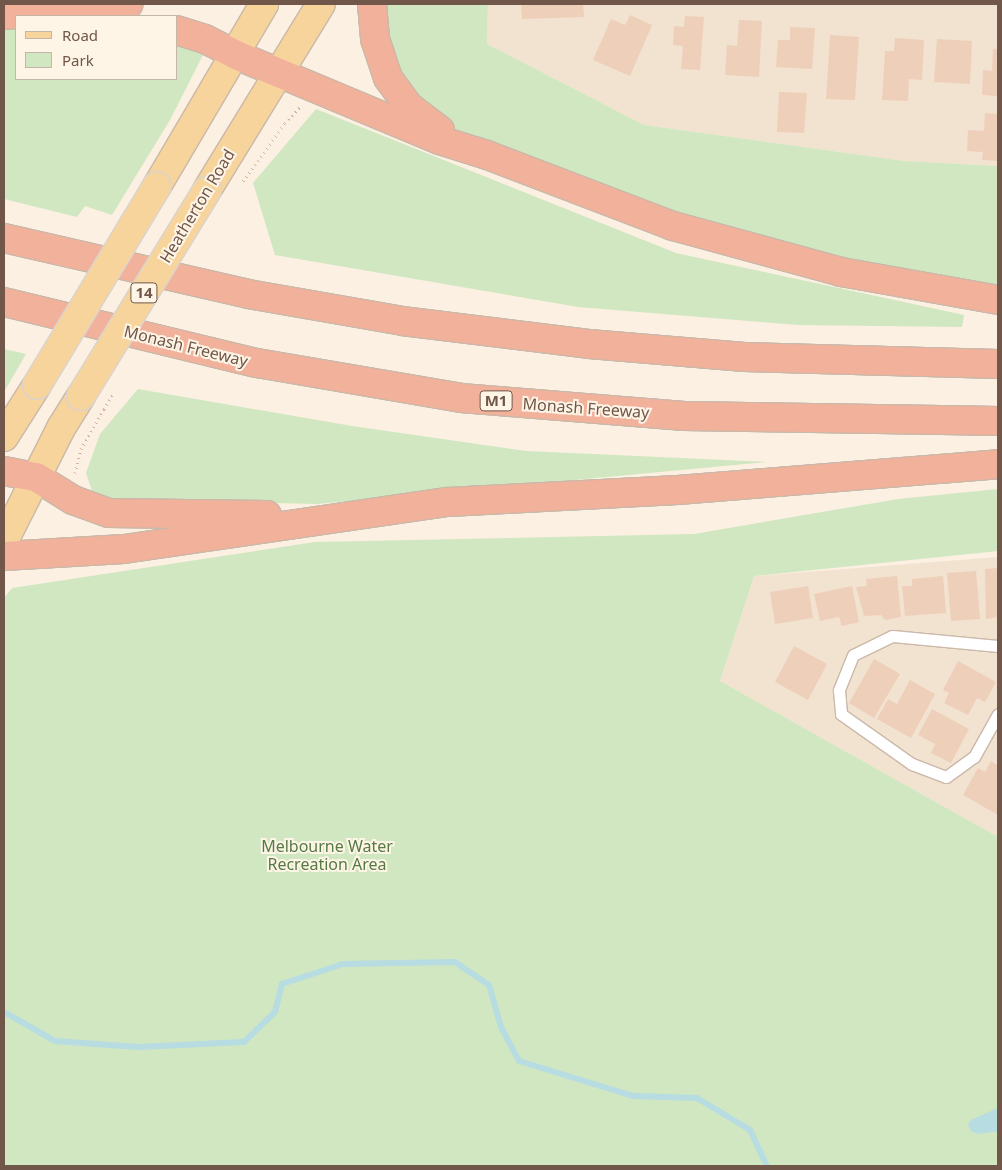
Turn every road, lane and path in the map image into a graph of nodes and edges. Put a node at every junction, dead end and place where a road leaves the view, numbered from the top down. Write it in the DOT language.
graph roads {
  1 [pos="129,4"];
  2 [pos="264,4"];
  3 [pos="321,4"];
  4 [pos="372,4"];
  5 [pos="26,15"];
  6 [pos="178,31"];
  7 [pos="236,55"];
  8 [pos="278,73"];
  9 [pos="305,103"];
  10 [pos="486,155"];
  11 [pos="242,183"];
  12 [pos="4,238"];
  13 [pos="998,300"];
  14 [pos="4,302"];
  15 [pos="998,364"];
  16 [pos="104,409"];
  17 [pos="998,421"];
  18 [pos="4,437"];
  19 [pos="998,464"];
  20 [pos="4,471"];
  21 [pos="36,477"];
  22 [pos="74,478"];
  23 [pos="366,513"];
  24 [pos="4,541"];
  25 [pos="4,556"];
  26 [pos="998,646"];
  27 [pos="998,714"];
  1 -- 5 [label="highway"];
  2 -- 7 [label="main road"];
  3 -- 8 [label="main road, Heatherton Road / 14"];
  4 -- 10 [label="highway"];
  6 -- 7 [label="highway"];
  7 -- 8 [label="highway"];
  7 -- 18 [label="main road, bridge"];
  8 -- 10 [label="highway"];
  8 -- 21 [label="main road, Heatherton Road / 14, bridge"];
  9 -- 11 [label="path"];
  10 -- 13 [label="highway"];
  12 -- 15 [label="highway"];
  14 -- 17 [label="highway, Monash Freeway / M1"];
  16 -- 22 [label="path"];
  19 -- 23 [label="highway"];
  20 -- 21 [label="highway"];
  21 -- 23 [label="highway"];
  21 -- 24 [label="main road, Heatherton Road / 14"];
  23 -- 25 [label="highway"];
  26 -- 27 [label="lane"];
}
